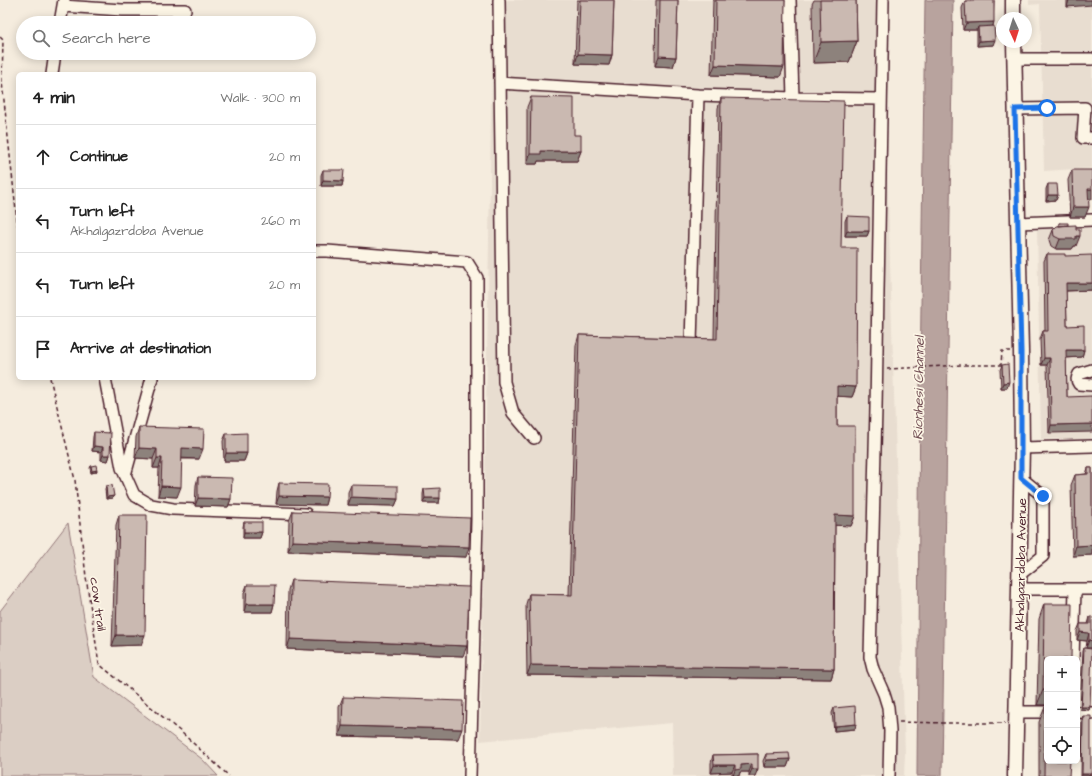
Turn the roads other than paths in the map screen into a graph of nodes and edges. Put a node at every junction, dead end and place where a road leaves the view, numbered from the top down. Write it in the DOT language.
graph roads {
  1 [pos="499,0"];
  2 [pos="790,0"];
  3 [pos="883,0"];
  4 [pos="1013,0"];
  5 [pos="63,3"];
  6 [pos="185,10"];
  7 [pos="1013,12"];
  8 [pos="61,16"];
  9 [pos="1014,48"];
  10 [pos="1014,59"];
  11 [pos="1092,59"];
  12 [pos="54,60"];
  13 [pos="52,72"];
  14 [pos="500,82"];
  15 [pos="698,95"];
  16 [pos="793,98"];
  17 [pos="881,99"];
  18 [pos="1015,109"];
  19 [pos="1092,138"];
  20 [pos="1092,220"];
  21 [pos="1018,223"];
  22 [pos="316,251"];
  23 [pos="691,344"];
  24 [pos="1092,370"];
  25 [pos="105,380"];
  26 [pos="151,380"];
  27 [pos="1092,385"];
  28 [pos="534,438"];
  29 [pos="1092,446"];
  30 [pos="1022,448"];
  31 [pos="125,474"];
  32 [pos="1021,478"];
  33 [pos="313,514"];
  34 [pos="1019,575"];
  35 [pos="1019,589"];
  36 [pos="1075,589"];
  37 [pos="1092,589"];
  38 [pos="1073,656"];
  39 [pos="1080,712"];
  40 [pos="1044,713"];
  41 [pos="1092,713"];
  42 [pos="1016,718"];
  43 [pos="470,776"];
  44 [pos="889,776"];
  45 [pos="1015,776"];
  1 -- 14 [label="street"];
  2 -- 16 [label="street"];
  3 -- 17 [label="street"];
  4 -- 7 [label="main road"];
  5 -- 6 [label="street"];
  5 -- 8 [label="street"];
  9 -- 10 [label="main road, Akhalgazrdoba Avenue"];
  10 -- 11 [label="street"];
  10 -- 18 [label="main road, Akhalgazrdoba Avenue"];
  12 -- 13 [label="street"];
  14 -- 15 [label="street"];
  14 -- 28 [label="street"];
  15 -- 16 [label="street"];
  15 -- 23 [label="street"];
  16 -- 17 [label="street"];
  17 -- 44 [label="street"];
  18 -- 19 [label="street"];
  18 -- 21 [label="main road, Akhalgazrdoba Avenue"];
  20 -- 21 [label="street"];
  21 -- 30 [label="main road, Akhalgazrdoba Avenue"];
  22 -- 43 [label="street"];
  24 -- 27 [label="street"];
  25 -- 31 [label="street"];
  26 -- 31 [label="street"];
  29 -- 30 [label="street"];
  30 -- 32 [label="main road, Akhalgazrdoba Avenue"];
  31 -- 33 [label="street"];
  32 -- 34 [label="main road, Akhalgazrdoba Avenue"];
  32 -- 34 [label="street"];
  34 -- 35 [label="main road, Akhalgazrdoba Avenue"];
  35 -- 36 [label="street"];
  35 -- 42 [label="main road, Akhalgazrdoba Avenue"];
  36 -- 37 [label="street"];
  36 -- 38 [label="street"];
  39 -- 41 [label="street"];
  40 -- 42 [label="street"];
  42 -- 45 [label="main road, Akhalgazrdoba Avenue"];
}
